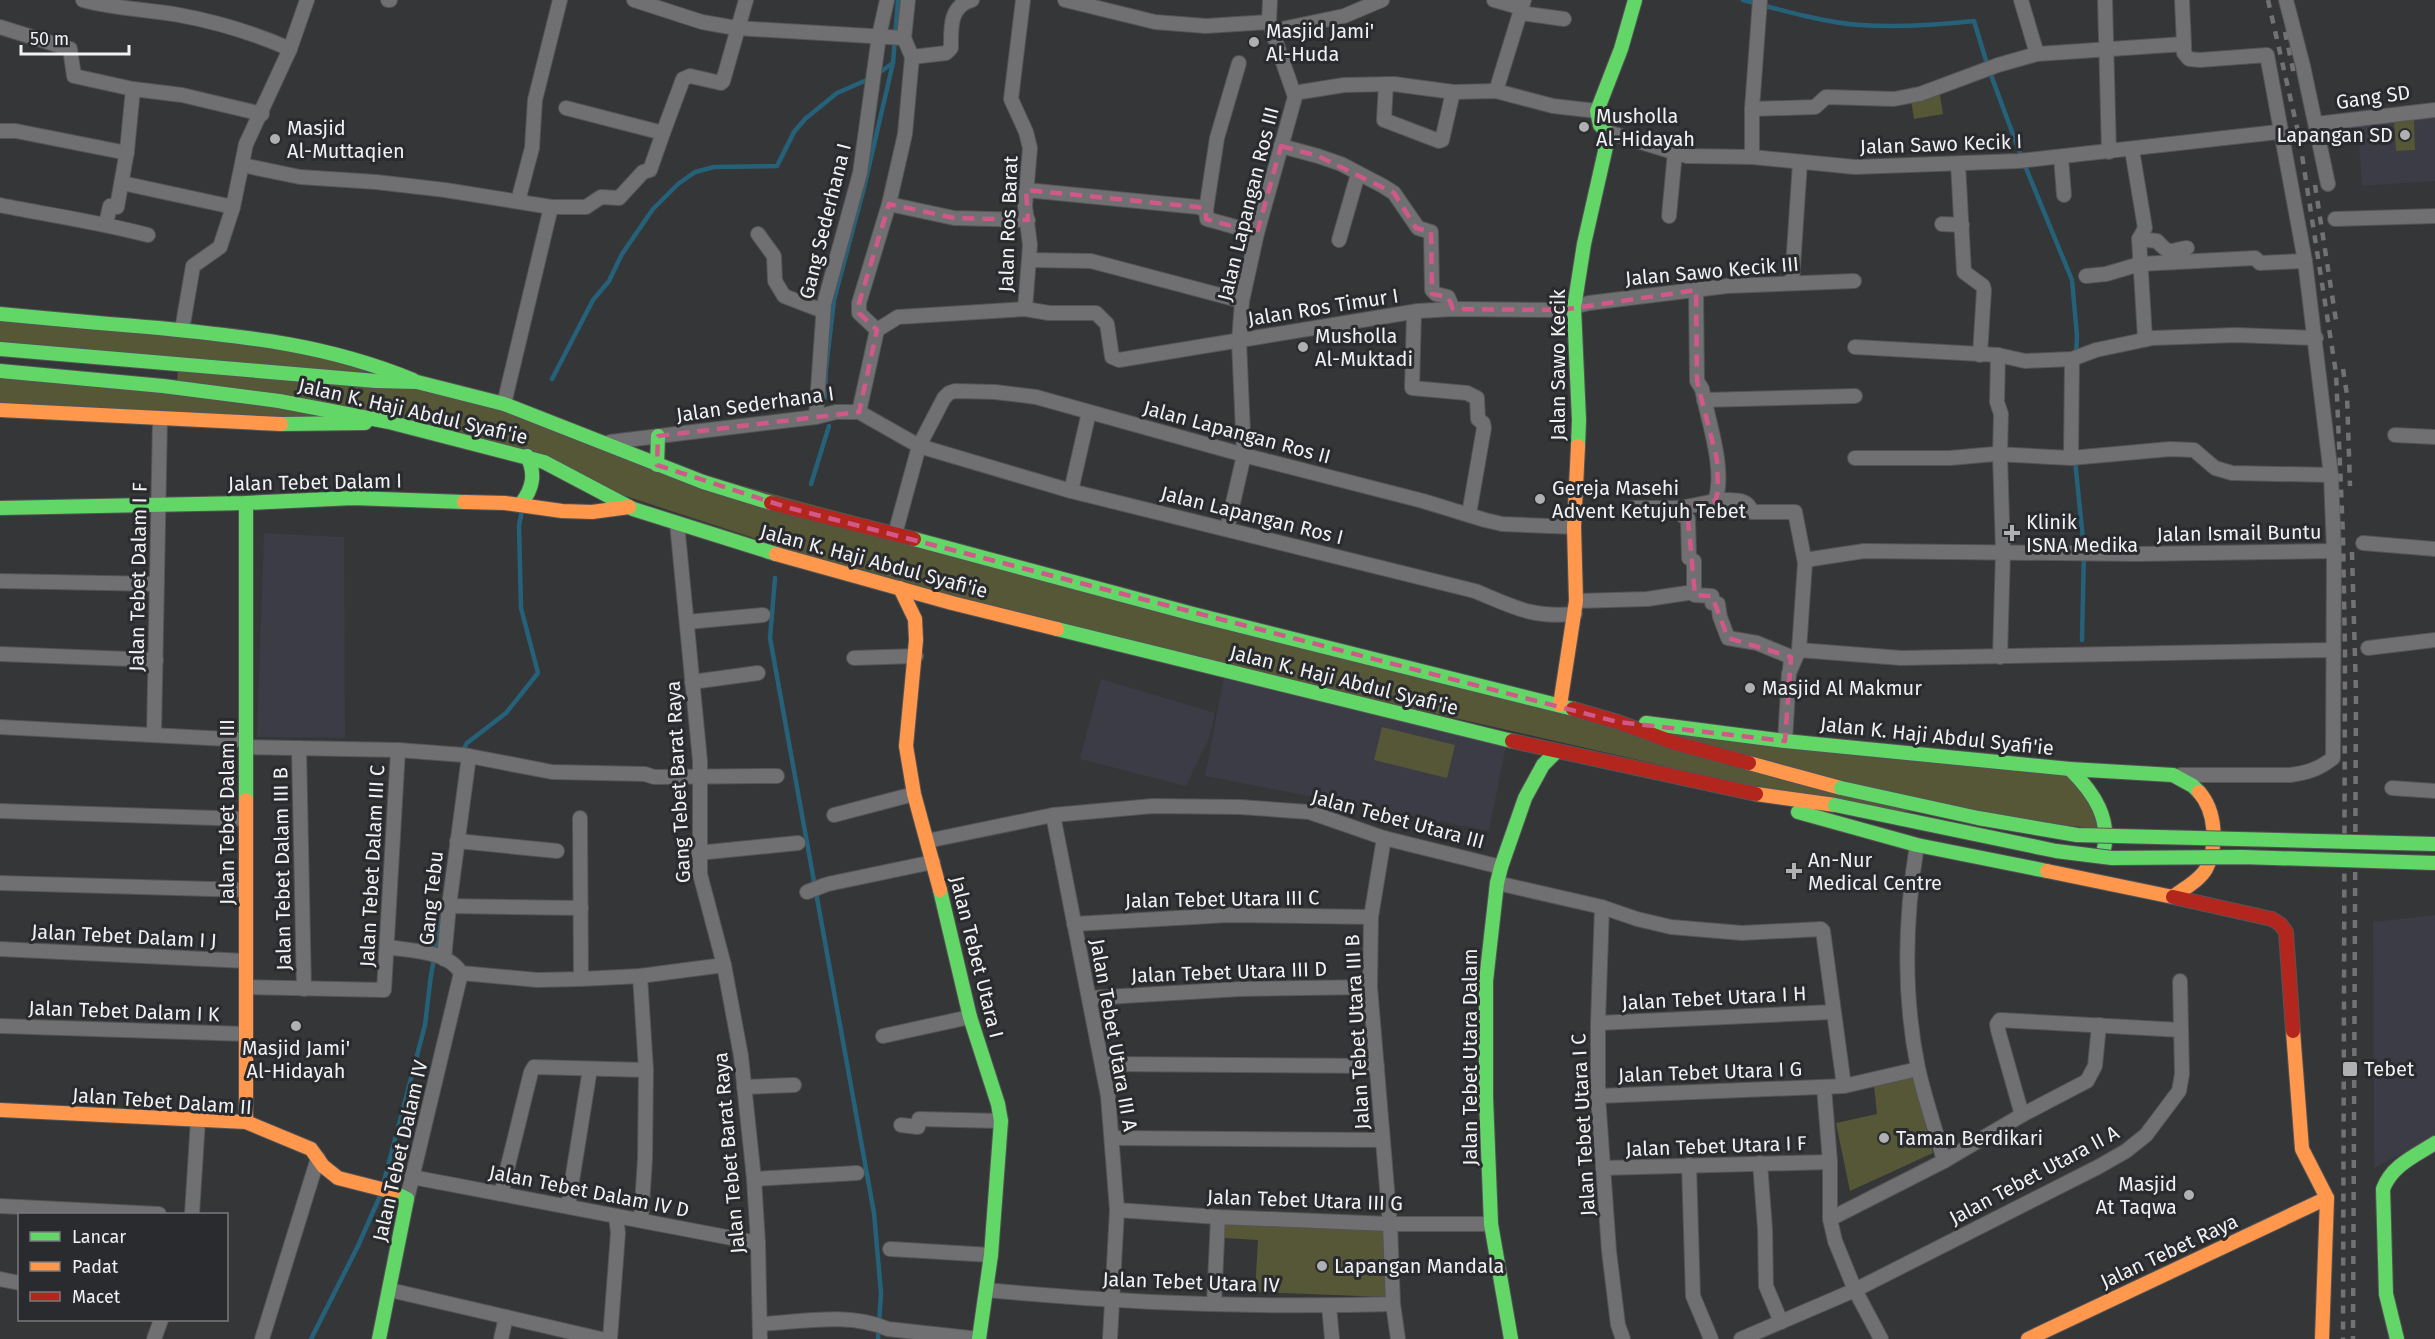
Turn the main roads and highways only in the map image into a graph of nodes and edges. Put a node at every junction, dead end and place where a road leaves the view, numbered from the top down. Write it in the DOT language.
graph roads {
  1 [pos="1635,0"];
  2 [pos="0,314"];
  3 [pos="0,349"];
  4 [pos="0,371"];
  5 [pos="417,382"];
  6 [pos="0,410"];
  7 [pos="389,422"];
  8 [pos="658,436"];
  9 [pos="527,456"];
  10 [pos="657,465"];
  11 [pos="246,503"];
  12 [pos="521,504"];
  13 [pos="629,507"];
  14 [pos="0,508"];
  15 [pos="900,588"];
  16 [pos="1560,705"];
  17 [pos="1618,722"];
  18 [pos="1556,752"];
  19 [pos="2070,769"];
  20 [pos="1743,792"];
  21 [pos="2435,844"];
  22 [pos="2435,863"];
  23 [pos="2073,878"];
  24 [pos="2173,897"];
  25 [pos="0,1110"];
  26 [pos="246,1122"];
  27 [pos="2435,1143"];
  28 [pos="401,1196"];
  29 [pos="2327,1198"];
  30 [pos="379,1339"];
  31 [pos="979,1339"];
  32 [pos="1511,1339"];
  33 [pos="2028,1339"];
  34 [pos="2322,1339"];
  35 [pos="2397,1339"];
  1 -- 16 [label="main road, Jalan Sawo Kecik"];
  2 -- 5 [label="main road"];
  3 -- 5 [label="main road, Jalan K. Haji Abdul Syafi'ie"];
  4 -- 7 [label="main road, Jalan K. Haji Abdul Syafi'ie"];
  5 -- 10 [label="main road, Jalan K. Haji Abdul Syafi'ie"];
  6 -- 7 [label="main road"];
  7 -- 9 [label="main road, Jalan K. Haji Abdul Syafi'ie"];
  8 -- 10 [label="main road"];
  9 -- 12 [label="main road"];
  9 -- 13 [label="main road, Jalan K. Haji Abdul Syafi'ie"];
  10 -- 16 [label="main road, Jalan K. Haji Abdul Syafi'ie"];
  11 -- 12 [label="main road, Jalan Tebet Dalam I"];
  11 -- 14 [label="main road, Jalan Tebet Dalam I"];
  11 -- 26 [label="main road, Jalan Tebet Dalam III"];
  12 -- 13 [label="main road, Jalan Tebet Dalam I"];
  13 -- 15 [label="main road, Jalan K. Haji Abdul Syafi'ie"];
  15 -- 18 [label="main road, Jalan K. Haji Abdul Syafi'ie"];
  15 -- 31 [label="main road, Jalan Tebet Utara I"];
  16 -- 17 [label="main road, Jalan K. Haji Abdul Syafi'ie"];
  17 -- 19 [label="main road, Jalan K. Haji Abdul Syafi'ie"];
  17 -- 21 [label="main road, Jalan K. Haji Abdul Syafi'ie, bridge"];
  18 -- 20 [label="main road, Jalan K. Haji Abdul Syafi'ie"];
  18 -- 32 [label="main road, Jalan Tebet Utara Dalam"];
  19 -- 23 [label="main road"];
  19 -- 24 [label="main road, Jalan K. Haji Abdul Syafi'ie"];
  20 -- 22 [label="main road, Jalan K. Haji Abdul Syafi'ie, bridge"];
  20 -- 23 [label="main road, Jalan K. Haji Abdul Syafi'ie"];
  23 -- 24 [label="main road, Jalan K. Haji Abdul Syafi'ie"];
  24 -- 29 [label="main road, Jalan K. Haji Abdul Syafi'ie"];
  25 -- 26 [label="main road, Jalan Tebet Dalam II"];
  26 -- 28 [label="main road, Jalan Tebet Dalam II"];
  27 -- 35 [label="main road"];
  28 -- 30 [label="main road, Jalan Tebet Dalam IV"];
  29 -- 33 [label="main road, Jalan Tebet Raya"];
  29 -- 34 [label="main road"];
}
